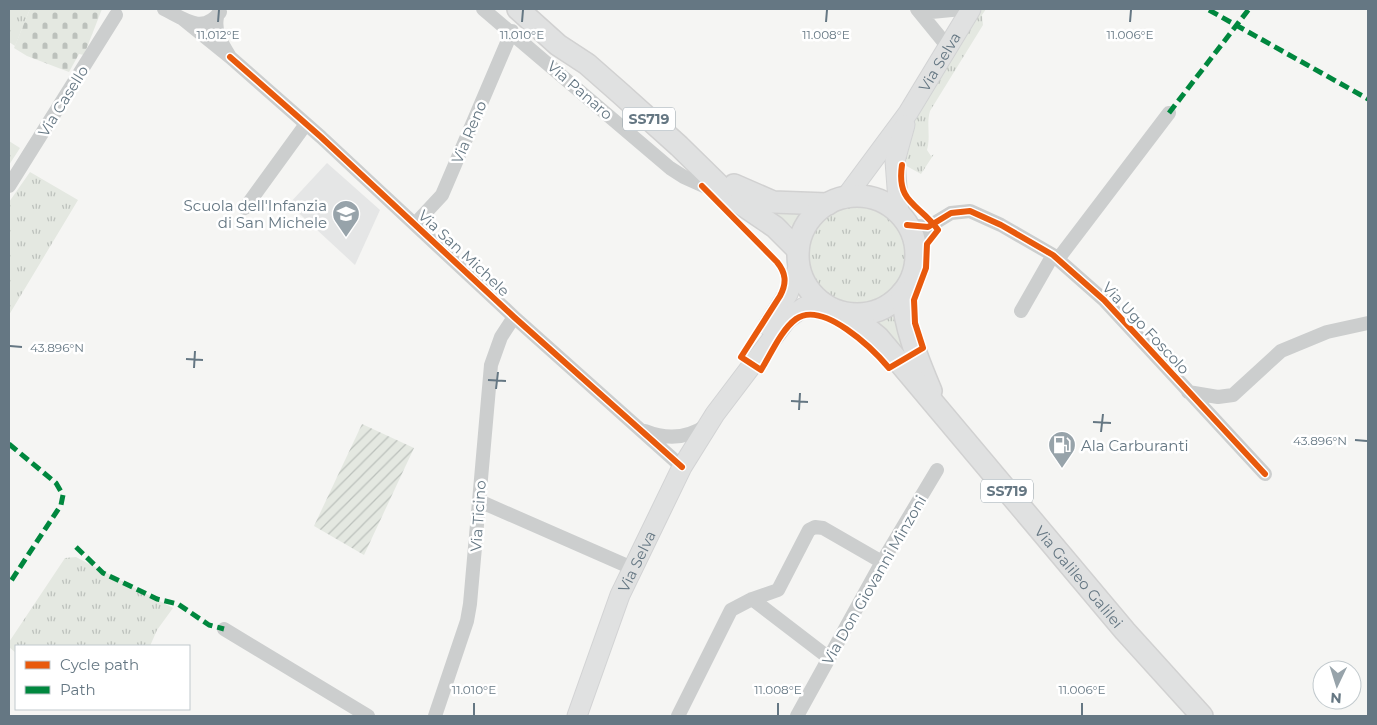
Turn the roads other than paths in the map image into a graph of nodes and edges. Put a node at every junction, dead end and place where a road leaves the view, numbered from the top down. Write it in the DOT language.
graph roads {
  1 [pos="164,9"];
  2 [pos="483,9"];
  3 [pos="518,9"];
  4 [pos="533,9"];
  5 [pos="962,9"];
  6 [pos="971,9"];
  7 [pos="119,11"];
  8 [pos="919,11"];
  9 [pos="219,13"];
  10 [pos="183,19"];
  11 [pos="512,31"];
  12 [pos="948,47"];
  13 [pos="230,57"];
  14 [pos="587,64"];
  15 [pos="908,113"];
  16 [pos="1169,113"];
  17 [pos="306,124"];
  18 [pos="679,146"];
  19 [pos="9,186"];
  20 [pos="731,197"];
  21 [pos="836,201"];
  22 [pos="245,208"];
  23 [pos="911,222"];
  24 [pos="415,224"];
  25 [pos="798,257"];
  26 [pos="1055,257"];
  27 [pos="902,293"];
  28 [pos="824,304"];
  29 [pos="1020,311"];
  30 [pos="850,314"];
  31 [pos="514,316"];
  32 [pos="1368,323"];
  33 [pos="1188,392"];
  34 [pos="941,411"];
  35 [pos="712,418"];
  36 [pos="640,429"];
  37 [pos="682,467"];
  38 [pos="937,470"];
  39 [pos="1265,474"];
  40 [pos="479,501"];
  41 [pos="882,562"];
  42 [pos="632,568"];
  43 [pos="752,599"];
  44 [pos="224,629"];
  45 [pos="829,658"];
  46 [pos="368,716"];
  47 [pos="435,716"];
  48 [pos="577,716"];
  49 [pos="678,716"];
  50 [pos="797,716"];
  51 [pos="1202,716"];
  1 -- 10 [label="street"];
  2 -- 11 [label="street, Via Panaro"];
  3 -- 14 [label="main road, SS719"];
  4 -- 14 [label="main road, SS719"];
  5 -- 8 [label="street"];
  6 -- 12 [label="main road, Via Selva"];
  7 -- 19 [label="street, Via Casello"];
  8 -- 12 [label="street"];
  9 -- 10 [label="street"];
  9 -- 13 [label="street, Via San Michele"];
  10 -- 13 [label="street, Via San Michele"];
  11 -- 20 [label="street, Via Panaro"];
  11 -- 24 [label="street, Via Reno"];
  12 -- 15 [label="main road, Via Selva"];
  13 -- 17 [label="street, Via San Michele"];
  14 -- 18 [label="main road, SS719"];
  15 -- 21 [label="main road, Via Selva"];
  15 -- 23 [label="main road, Via Selva"];
  16 -- 26 [label="street"];
  17 -- 22 [label="street"];
  17 -- 24 [label="street, Via San Michele"];
  18 -- 20 [label="main road, SS719"];
  18 -- 21 [label="main road, SS719"];
  20 -- 25 [label="main road, SS719"];
  21 -- 23 [label="main road"];
  21 -- 25 [label="main road"];
  23 -- 26 [label="street, Via Ugo Foscolo"];
  23 -- 27 [label="main road"];
  24 -- 31 [label="street, Via San Michele"];
  25 -- 28 [label="main road"];
  25 -- 35 [label="main road, Via Selva"];
  26 -- 29 [label="street"];
  26 -- 33 [label="street, Via Ugo Foscolo"];
  27 -- 30 [label="main road"];
  27 -- 34 [label="main road, Via Galileo Galilei / SS719"];
  28 -- 30 [label="main road"];
  28 -- 35 [label="main road, Via Selva"];
  30 -- 34 [label="main road, Via Galileo Galilei / SS719"];
  31 -- 36 [label="street, Via San Michele"];
  31 -- 40 [label="street, Via Ticino"];
  32 -- 33 [label="street, Via Ugo Foscolo"];
  33 -- 39 [label="street, Via Ugo Foscolo"];
  34 -- 51 [label="main road, Via Galileo Galilei / SS719"];
  35 -- 36 [label="street, Via San Michele"];
  35 -- 37 [label="main road, Via Selva"];
  36 -- 37 [label="street, Via San Michele"];
  37 -- 42 [label="main road, Via Selva"];
  38 -- 41 [label="street, Via Don Giovanni Minzoni"];
  40 -- 42 [label="street"];
  40 -- 47 [label="street, Via Ticino"];
  41 -- 43 [label="street"];
  41 -- 45 [label="street, Via Don Giovanni Minzoni"];
  42 -- 48 [label="main road, Via Selva"];
  43 -- 45 [label="street"];
  43 -- 49 [label="street"];
  44 -- 46 [label="street"];
  45 -- 50 [label="street, Via Don Giovanni Minzoni"];
}
